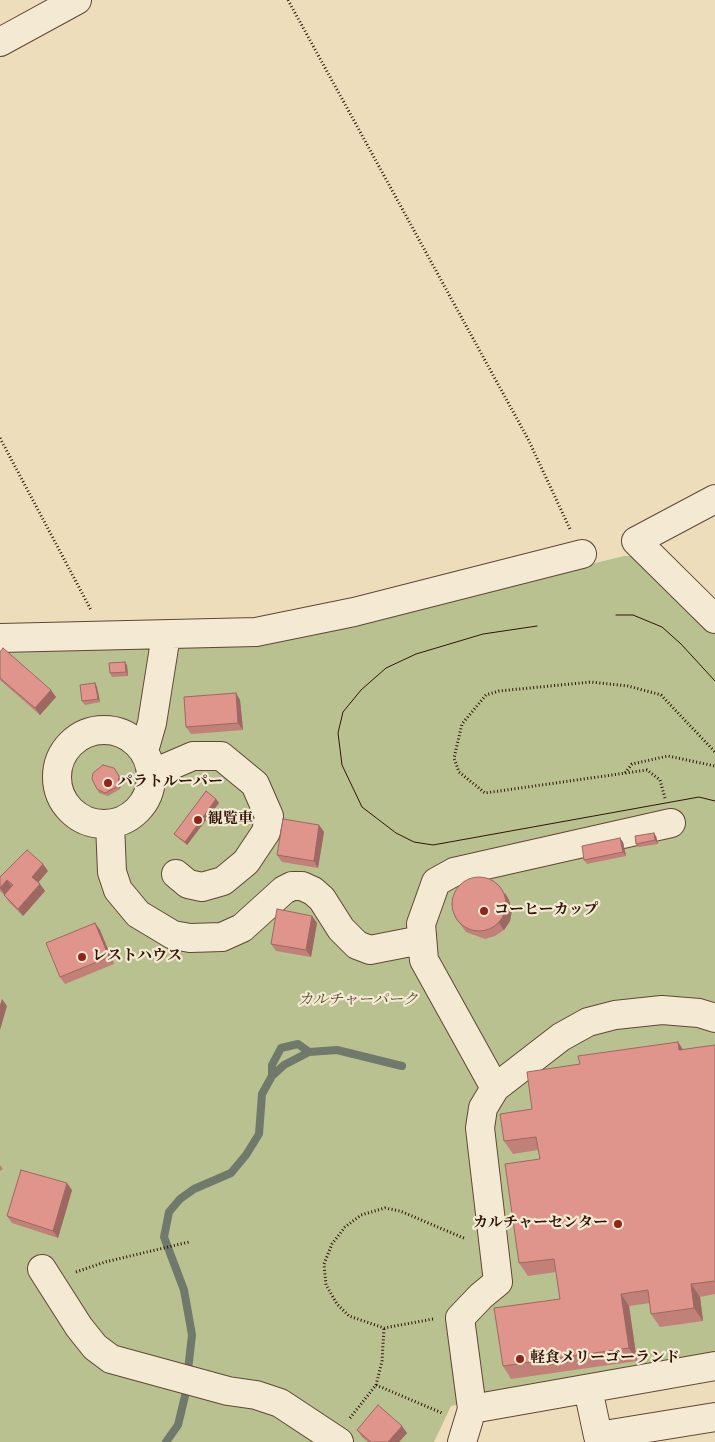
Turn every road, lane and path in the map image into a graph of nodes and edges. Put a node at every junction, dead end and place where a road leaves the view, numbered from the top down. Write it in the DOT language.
graph roads {
  1 [pos="77,0"];
  2 [pos="288,0"];
  3 [pos="0,42"];
  4 [pos="0,438"];
  5 [pos="715,498"];
  6 [pos="582,554"];
  7 [pos="715,619"];
  8 [pos="166,635"];
  9 [pos="105,637"];
  10 [pos="0,638"];
  11 [pos="715,752"];
  12 [pos="148,763"];
  13 [pos="715,766"];
  14 [pos="624,773"];
  15 [pos="671,823"];
  16 [pos="110,824"];
  17 [pos="176,874"];
  18 [pos="422,940"];
  19 [pos="715,1018"];
  20 [pos="495,1088"];
  21 [pos="189,1242"];
  22 [pos="493,1243"];
  23 [pos="46,1275"];
  24 [pos="460,1318"];
  25 [pos="384,1328"];
  26 [pos="715,1366"];
  27 [pos="376,1385"];
  28 [pos="588,1389"];
  29 [pos="715,1417"];
  30 [pos="467,1425"];
  31 [pos="336,1440"];
  1 -- 3 [label="street"];
  2 -- 6 [label="path"];
  4 -- 9 [label="path"];
  5 -- 7 [label="street"];
  6 -- 8 [label="street"];
  8 -- 9 [label="street"];
  8 -- 12 [label="street"];
  9 -- 10 [label="street"];
  11 -- 14 [label="path"];
  12 -- 16 [label="street"];
  12 -- 16 [label="street"];
  12 -- 17 [label="street"];
  13 -- 14 [label="path"];
  14 -- 15 [label="path"];
  15 -- 18 [label="street"];
  16 -- 18 [label="street"];
  18 -- 20 [label="street"];
  19 -- 20 [label="street"];
  20 -- 22 [label="street"];
  21 -- 23 [label="path"];
  22 -- 24 [label="street"];
  22 -- 25 [label="path"];
  23 -- 31 [label="street"];
  24 -- 25 [label="path"];
  24 -- 30 [label="street"];
  25 -- 27 [label="path"];
  26 -- 28 [label="street"];
  27 -- 30 [label="path"];
  27 -- 31 [label="path"];
  28 -- 29 [label="street"];
  28 -- 30 [label="street"];
}
